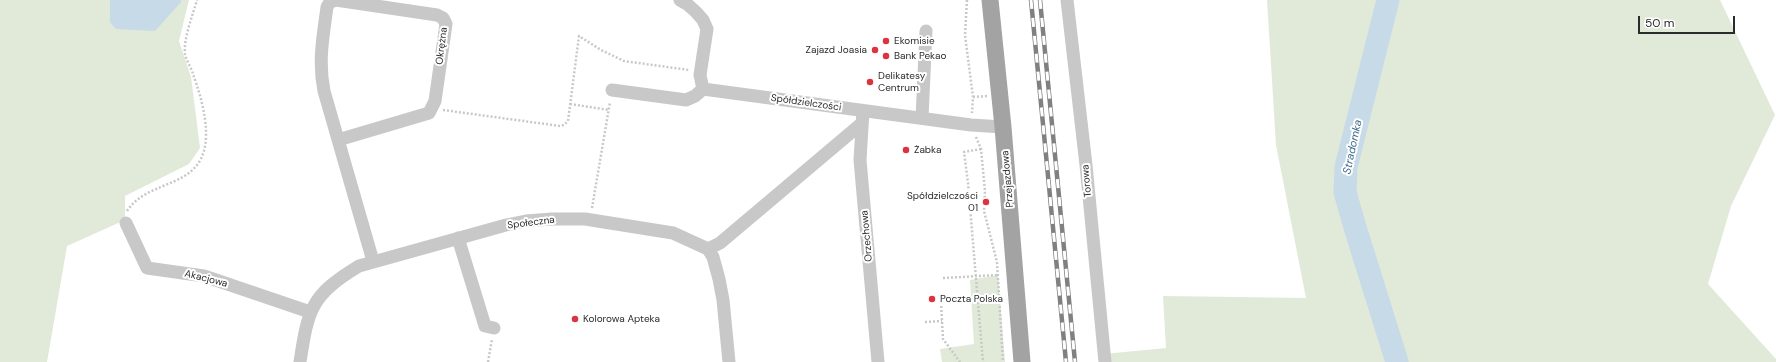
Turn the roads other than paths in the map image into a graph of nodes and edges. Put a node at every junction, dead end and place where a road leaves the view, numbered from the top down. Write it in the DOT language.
graph roads {
  1 [pos="680,0"];
  2 [pos="990,0"];
  3 [pos="1067,0"];
  4 [pos="926,31"];
  5 [pos="703,89"];
  6 [pos="612,90"];
  7 [pos="863,111"];
  8 [pos="922,118"];
  9 [pos="862,124"];
  10 [pos="1003,127"];
  11 [pos="338,140"];
  12 [pos="126,223"];
  13 [pos="458,238"];
  14 [pos="708,250"];
  15 [pos="373,261"];
  16 [pos="310,312"];
  17 [pos="494,328"];
  18 [pos="1023,361"];
  19 [pos="300,362"];
  20 [pos="729,362"];
  21 [pos="878,362"];
  22 [pos="1105,362"];
  1 -- 5 [label="street"];
  2 -- 10 [label="main road, Przejazdowa"];
  3 -- 22 [label="street, Torowa"];
  4 -- 8 [label="street"];
  5 -- 6 [label="street"];
  5 -- 7 [label="street, Spółdzielczości"];
  7 -- 8 [label="street, Spółdzielczości"];
  7 -- 9 [label="street, Orzechowa"];
  8 -- 10 [label="street, Spółdzielczości"];
  9 -- 14 [label="street"];
  9 -- 21 [label="street, Orzechowa"];
  10 -- 18 [label="main road, Przejazdowa"];
  11 -- 11 [label="street, Okrężna"];
  11 -- 15 [label="street, Okrężna"];
  12 -- 16 [label="street, Akacjowa"];
  13 -- 14 [label="street, Społeczna"];
  13 -- 15 [label="street, Społeczna"];
  13 -- 17 [label="street"];
  14 -- 20 [label="street"];
  15 -- 16 [label="street, Społeczna"];
  16 -- 19 [label="street, Społeczna"];
}
